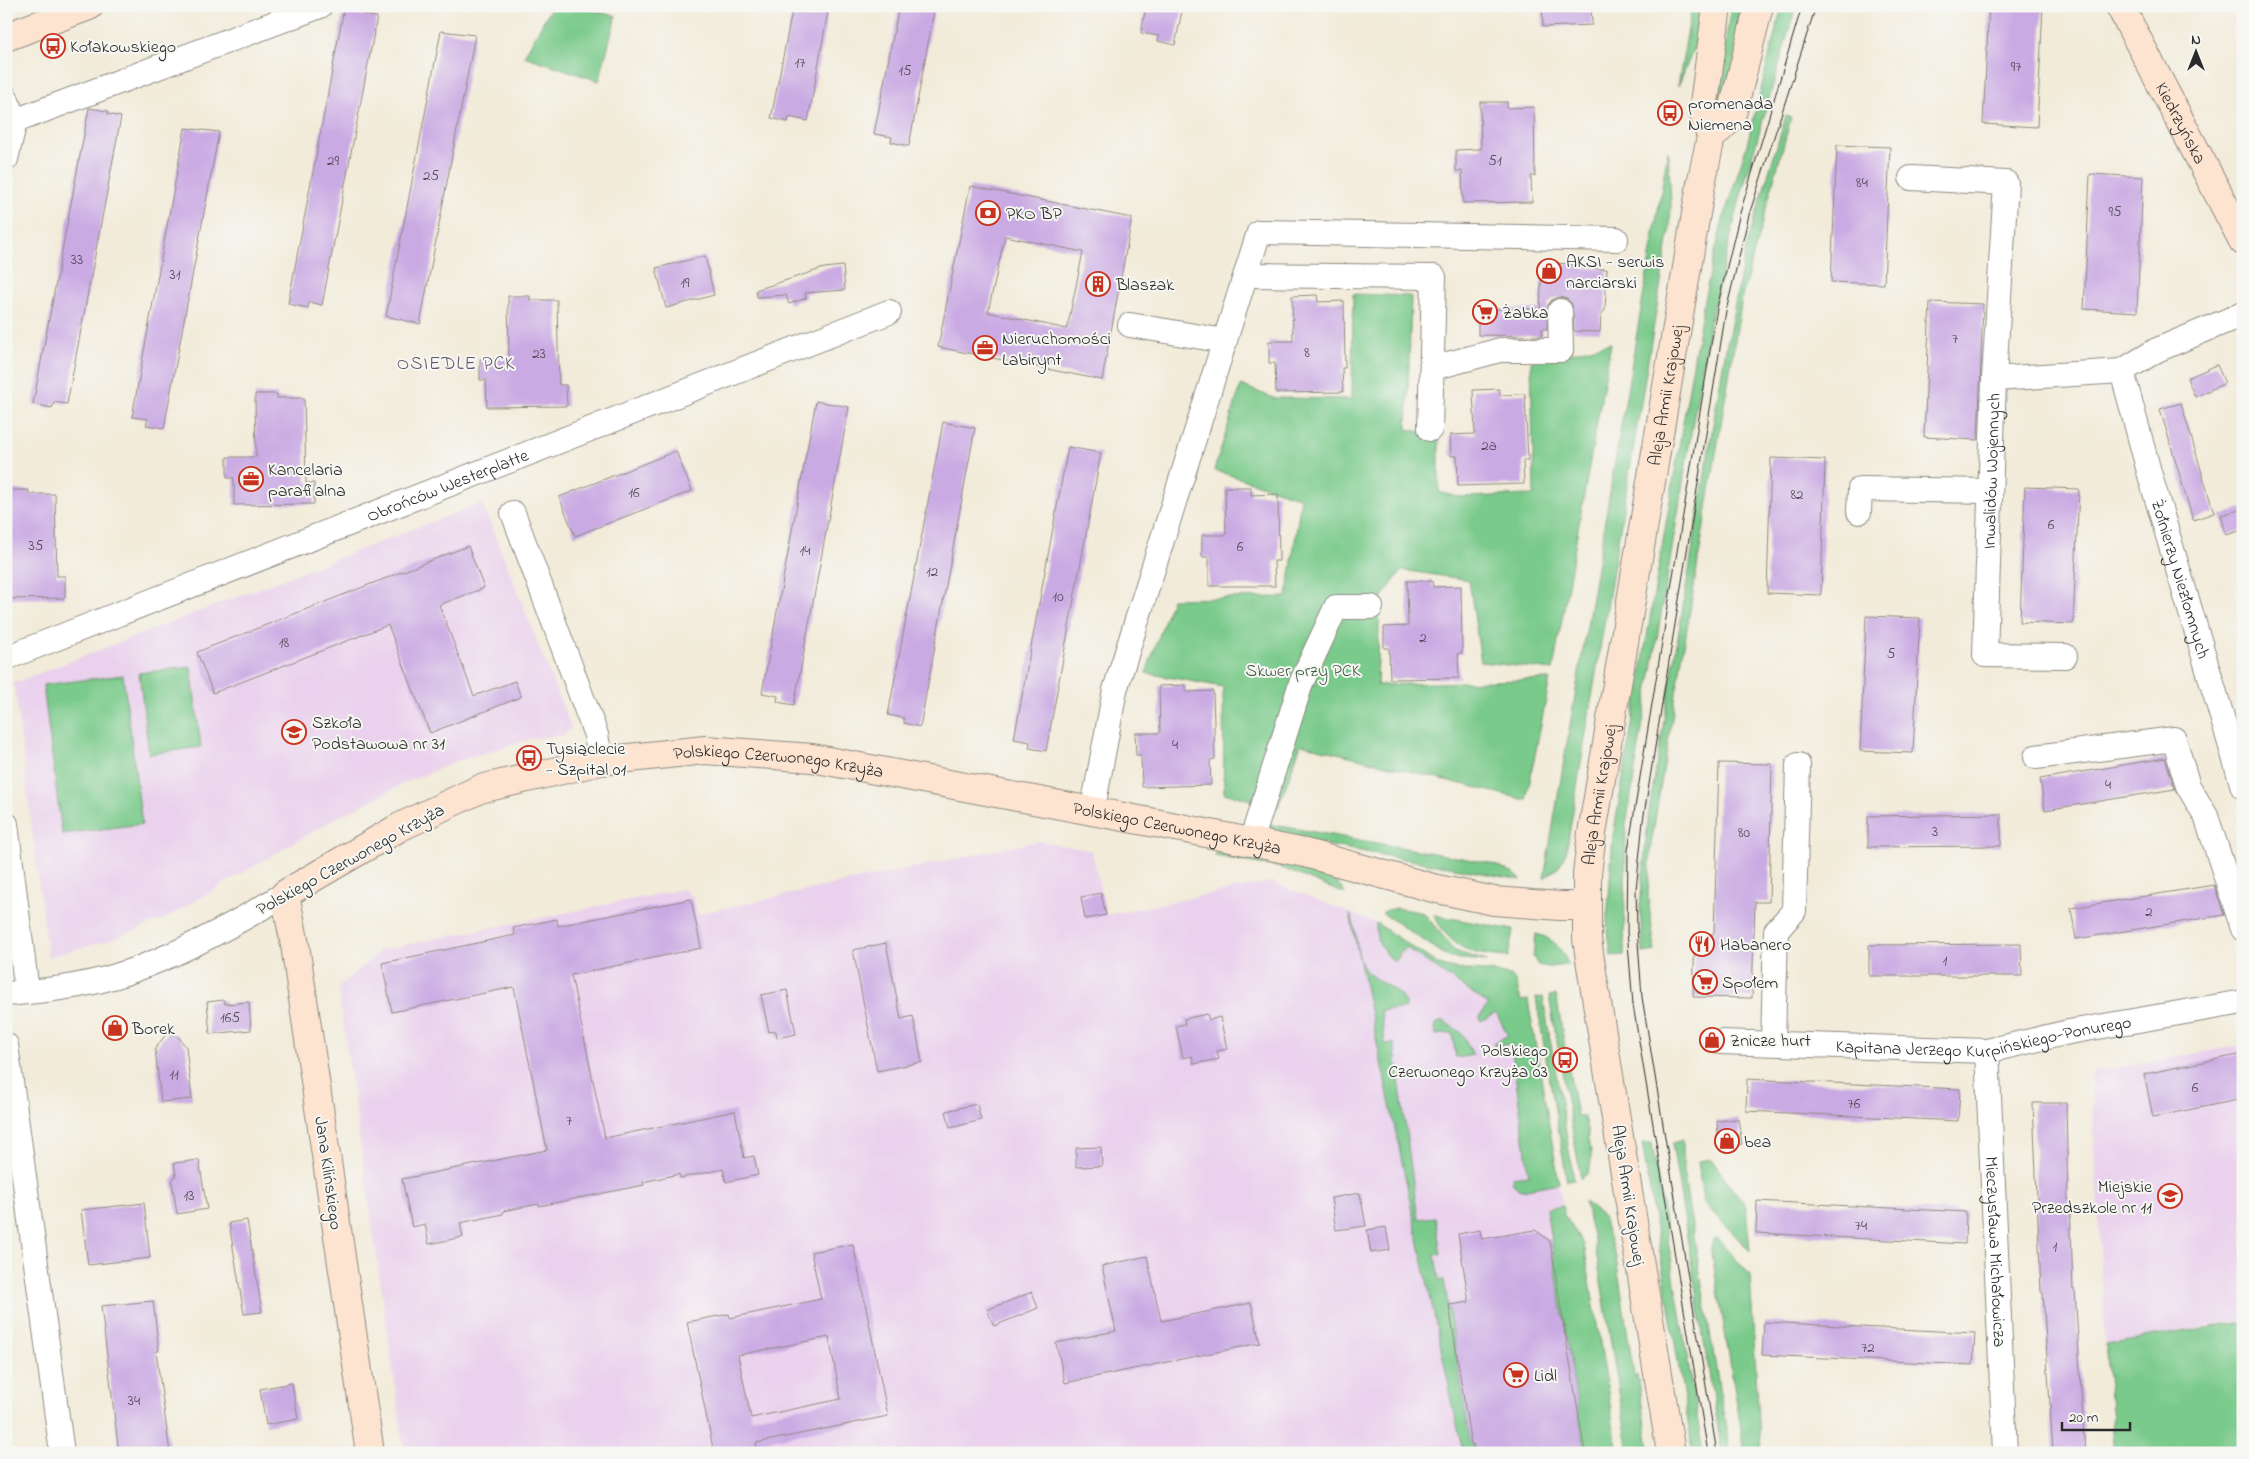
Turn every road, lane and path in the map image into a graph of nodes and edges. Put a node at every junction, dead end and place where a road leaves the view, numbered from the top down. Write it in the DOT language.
graph roads {
  1 [pos="89,6"];
  2 [pos="320,6"];
  3 [pos="1717,6"];
  4 [pos="1759,6"];
  5 [pos="2120,6"];
  6 [pos="6,37"];
  7 [pos="6,98"];
  8 [pos="14,121"];
  9 [pos="1711,137"];
  10 [pos="6,159"];
  11 [pos="1911,178"];
  12 [pos="1616,239"];
  13 [pos="2243,242"];
  14 [pos="1246,275"];
  15 [pos="1560,311"];
  16 [pos="889,312"];
  17 [pos="2243,314"];
  18 [pos="1130,325"];
  19 [pos="1225,341"];
  20 [pos="1433,368"];
  21 [pos="2122,370"];
  22 [pos="1994,379"];
  23 [pos="1430,429"];
  24 [pos="1990,491"];
  25 [pos="1859,512"];
  26 [pos="513,514"];
  27 [pos="1371,607"];
  28 [pos="2065,656"];
  29 [pos="6,658"];
  30 [pos="2036,757"];
  31 [pos="601,760"];
  32 [pos="1798,765"];
  33 [pos="2243,787"];
  34 [pos="1092,813"];
  35 [pos="6,824"];
  36 [pos="1251,842"];
  37 [pos="285,894"];
  38 [pos="1587,906"];
  39 [pos="2243,929"];
  40 [pos="16,993"];
  41 [pos="2243,1002"];
  42 [pos="1721,1042"];
  43 [pos="1772,1043"];
  44 [pos="6,1045"];
  45 [pos="1987,1051"];
  46 [pos="62,1453"];
  47 [pos="370,1453"];
  48 [pos="1672,1453"];
  49 [pos="2005,1453"];
  1 -- 6 [label="street"];
  2 -- 8 [label="street"];
  3 -- 9 [label="street"];
  4 -- 9 [label="street"];
  5 -- 13 [label="street, Kiedrzyńska"];
  7 -- 8 [label="street"];
  8 -- 10 [label="street"];
  9 -- 38 [label="street, Aleja Armii Krajowej"];
  11 -- 22 [label="street"];
  12 -- 14 [label="street"];
  14 -- 19 [label="street"];
  14 -- 20 [label="street"];
  15 -- 20 [label="street"];
  16 -- 29 [label="street, Obrońców Westerplatte"];
  17 -- 21 [label="street, Inwalidów Wojennych"];
  18 -- 19 [label="street"];
  19 -- 34 [label="street"];
  20 -- 23 [label="street"];
  21 -- 22 [label="street, Inwalidów Wojennych"];
  21 -- 33 [label="street, Żołnierzy Niezłomnych"];
  22 -- 24 [label="street, Inwalidów Wojennych"];
  24 -- 25 [label="street"];
  24 -- 28 [label="street, Inwalidów Wojennych"];
  26 -- 31 [label="street"];
  27 -- 36 [label="street"];
  30 -- 39 [label="street"];
  31 -- 34 [label="street, Polskiego Czerwonego Krzyża"];
  31 -- 37 [label="street, Polskiego Czerwonego Krzyża"];
  32 -- 43 [label="street"];
  34 -- 36 [label="street, Polskiego Czerwonego Krzyża"];
  35 -- 40 [label="street"];
  36 -- 38 [label="street, Polskiego Czerwonego Krzyża"];
  37 -- 40 [label="street, Polskiego Czerwonego Krzyża"];
  37 -- 47 [label="street, Jana Kilińskiego"];
  38 -- 48 [label="street, Aleja Armii Krajowej"];
  41 -- 45 [label="street, Kapitana Jerzego Kurpińskiego-Ponurego"];
  42 -- 43 [label="street, Kapitana Jerzego Kurpińskiego-Ponurego"];
  43 -- 45 [label="street, Kapitana Jerzego Kurpińskiego-Ponurego"];
  44 -- 46 [label="street"];
  45 -- 49 [label="street, Mieczysława Michałowicza"];
}
